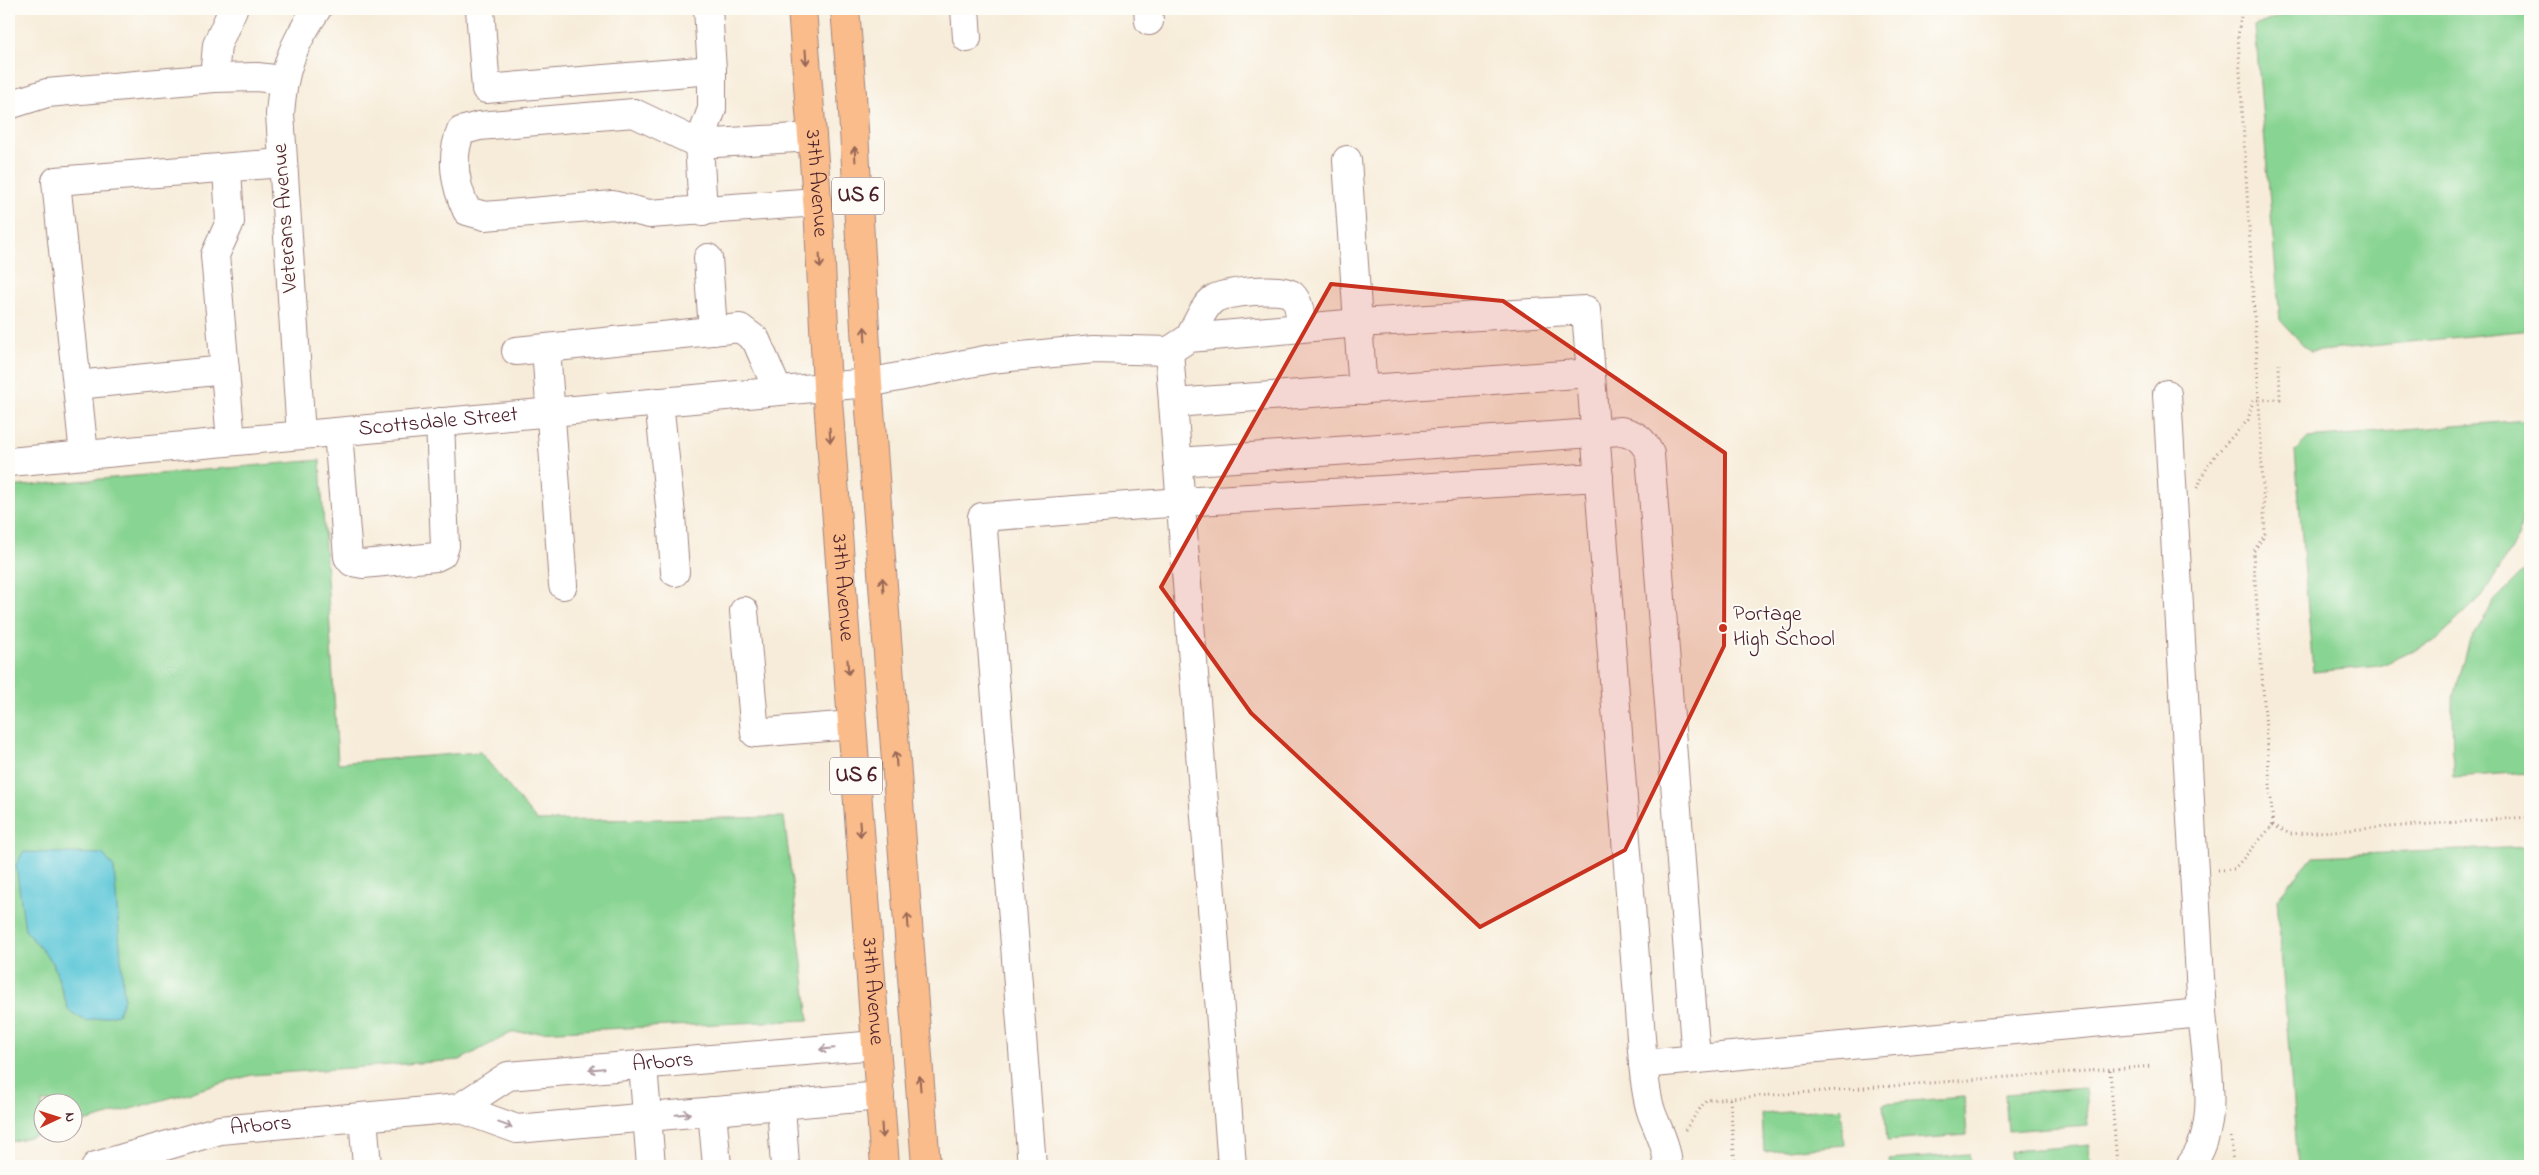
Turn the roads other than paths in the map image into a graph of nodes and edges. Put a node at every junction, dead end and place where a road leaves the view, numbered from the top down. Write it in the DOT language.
graph roads {
  1 [pos="233,9"];
  2 [pos="317,9"];
  3 [pos="480,9"];
  4 [pos="708,9"];
  5 [pos="802,9"];
  6 [pos="845,9"];
  7 [pos="965,9"];
  8 [pos="968,38"];
  9 [pos="712,70"];
  10 [pos="214,78"];
  11 [pos="282,80"];
  12 [pos="9,101"];
  13 [pos="812,137"];
  14 [pos="699,144"];
  15 [pos="1347,160"];
  16 [pos="282,163"];
  17 [pos="227,168"];
  18 [pos="817,202"];
  19 [pos="703,212"];
  20 [pos="708,258"];
  21 [pos="1358,323"];
  22 [pos="1301,328"];
  23 [pos="713,331"];
  24 [pos="1179,345"];
  25 [pos="546,348"];
  26 [pos="516,351"];
  27 [pos="225,370"];
  28 [pos="1591,373"];
  29 [pos="868,383"];
  30 [pos="77,385"];
  31 [pos="826,387"];
  32 [pos="1363,390"];
  33 [pos="778,391"];
  34 [pos="2167,394"];
  35 [pos="659,402"];
  36 [pos="1173,403"];
  37 [pos="551,412"];
  38 [pos="440,422"];
  39 [pos="338,432"];
  40 [pos="1595,433"];
  41 [pos="301,435"];
  42 [pos="232,441"];
  43 [pos="84,455"];
  44 [pos="9,462"];
  45 [pos="1178,462"];
  46 [pos="1599,477"];
  47 [pos="1181,502"];
  48 [pos="675,572"];
  49 [pos="563,586"];
  50 [pos="744,611"];
  51 [pos="852,725"];
  52 [pos="2202,1014"];
  53 [pos="876,1045"];
  54 [pos="1696,1059"];
  55 [pos="1643,1064"];
  56 [pos="643,1065"];
  57 [pos="880,1096"];
  58 [pos="781,1105"];
  59 [pos="459,1108"];
  60 [pos="712,1111"];
  61 [pos="363,1117"];
  62 [pos="648,1117"];
  63 [pos="1668,1160"];
  64 [pos="96,1166"];
  65 [pos="367,1166"];
  66 [pos="652,1166"];
  67 [pos="717,1166"];
  68 [pos="785,1166"];
  69 [pos="885,1166"];
  70 [pos="926,1166"];
  71 [pos="1032,1166"];
  72 [pos="1232,1166"];
  73 [pos="2190,1166"];
  1 -- 10 [label="street"];
  2 -- 11 [label="street, Veterans Avenue"];
  3 -- 9 [label="street"];
  4 -- 9 [label="street"];
  5 -- 13 [label="main road, 37th Avenue / US 6, one-way"];
  29 -- 6 [label="main road, 37th Avenue / US 6, one-way"];
  7 -- 8 [label="street"];
  9 -- 14 [label="street"];
  10 -- 11 [label="street"];
  10 -- 12 [label="street"];
  11 -- 16 [label="street, Veterans Avenue"];
  13 -- 14 [label="street"];
  13 -- 18 [label="main road, 37th Avenue / US 6"];
  14 -- 19 [label="street"];
  14 -- 19 [label="street"];
  15 -- 21 [label="street"];
  16 -- 17 [label="street"];
  16 -- 41 [label="street, Veterans Avenue"];
  17 -- 27 [label="street"];
  17 -- 30 [label="street"];
  18 -- 19 [label="street"];
  18 -- 31 [label="main road, 37th Avenue / US 6, one-way"];
  20 -- 23 [label="street"];
  21 -- 22 [label="street, Scottsdale Street"];
  21 -- 28 [label="street, Scottsdale Street"];
  21 -- 32 [label="street"];
  22 -- 24 [label="street, Scottsdale Street"];
  22 -- 24 [label="street"];
  23 -- 25 [label="street"];
  23 -- 33 [label="street"];
  24 -- 29 [label="street, Scottsdale Street"];
  24 -- 36 [label="street"];
  25 -- 26 [label="street"];
  25 -- 37 [label="street"];
  27 -- 30 [label="street"];
  27 -- 42 [label="street"];
  28 -- 32 [label="street"];
  28 -- 40 [label="street"];
  29 -- 31 [label="street, Scottsdale Street"];
  70 -- 29 [label="main road, 37th Avenue / US 6, one-way"];
  30 -- 43 [label="street"];
  31 -- 33 [label="street, Scottsdale Street"];
  31 -- 51 [label="main road, 37th Avenue / US 6, one-way"];
  32 -- 36 [label="street"];
  33 -- 35 [label="street, Scottsdale Street"];
  34 -- 52 [label="street"];
  35 -- 37 [label="street, Scottsdale Street"];
  35 -- 48 [label="street"];
  36 -- 45 [label="street"];
  37 -- 38 [label="street, Scottsdale Street"];
  37 -- 49 [label="street"];
  38 -- 39 [label="street, Scottsdale Street"];
  38 -- 39 [label="street"];
  39 -- 41 [label="street, Scottsdale Street"];
  40 -- 45 [label="street"];
  40 -- 46 [label="street"];
  40 -- 54 [label="street"];
  41 -- 42 [label="street, Scottsdale Street"];
  42 -- 43 [label="street, Scottsdale Street"];
  43 -- 44 [label="street, Scottsdale Street"];
  45 -- 47 [label="street"];
  46 -- 47 [label="street"];
  46 -- 55 [label="street"];
  47 -- 71 [label="street"];
  47 -- 72 [label="street"];
  50 -- 51 [label="street"];
  51 -- 53 [label="main road, 37th Avenue / US 6, one-way"];
  52 -- 54 [label="street"];
  52 -- 73 [label="street"];
  53 -- 56 [label="street, Arbors, one-way"];
  53 -- 57 [label="main road, 37th Avenue / US 6"];
  54 -- 55 [label="street"];
  55 -- 63 [label="street"];
  56 -- 59 [label="street, Arbors, one-way"];
  56 -- 62 [label="street"];
  57 -- 58 [label="street, Arbors"];
  57 -- 69 [label="main road, 37th Avenue / US 6, one-way"];
  58 -- 60 [label="street, Arbors"];
  58 -- 68 [label="street"];
  59 -- 61 [label="street, Arbors"];
  59 -- 62 [label="street, Arbors, one-way"];
  62 -- 60 [label="street, Arbors, one-way"];
  60 -- 67 [label="street"];
  61 -- 64 [label="street, Arbors"];
  61 -- 65 [label="street"];
  62 -- 66 [label="street"];
}
